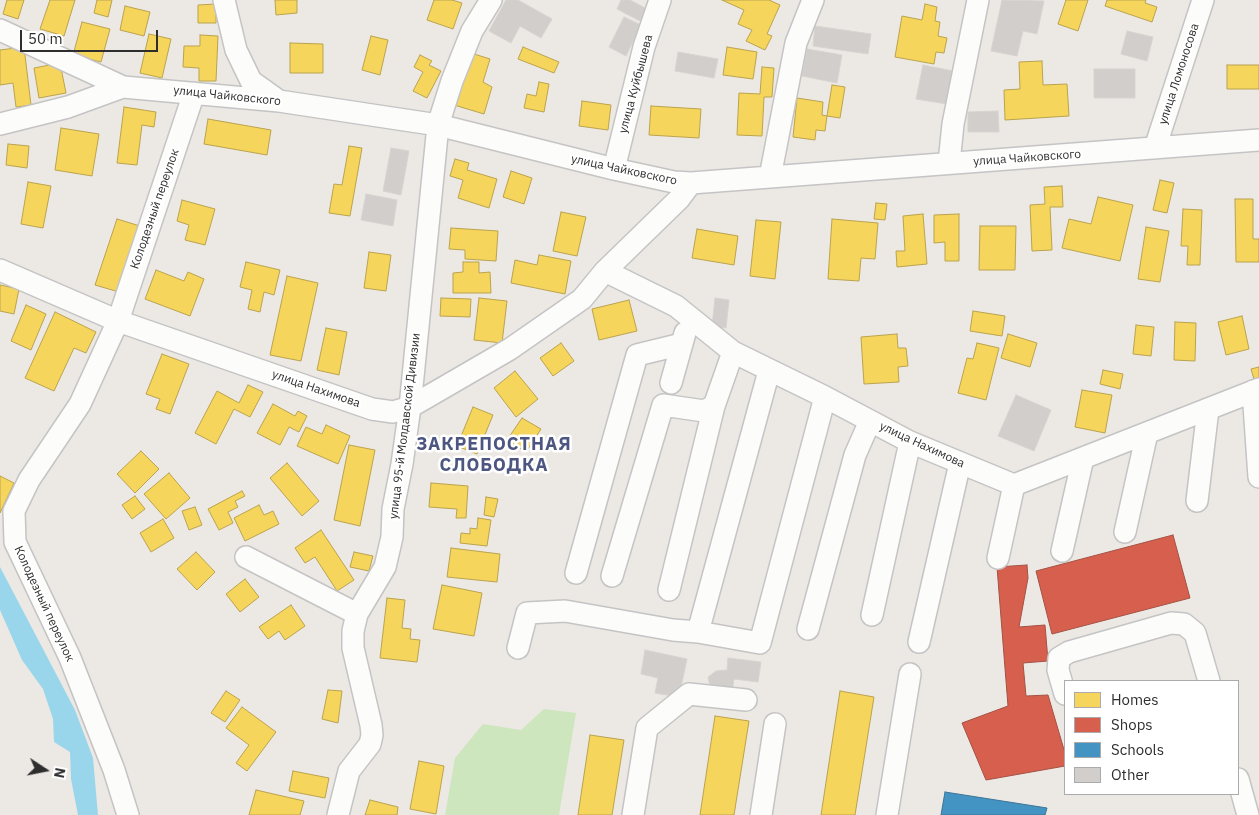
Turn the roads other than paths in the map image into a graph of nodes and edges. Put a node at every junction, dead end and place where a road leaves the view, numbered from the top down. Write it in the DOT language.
graph roads {
  1 [pos="224,0"];
  2 [pos="490,0"];
  3 [pos="660,0"];
  4 [pos="813,0"];
  5 [pos="978,0"];
  6 [pos="1203,0"];
  7 [pos="0,30"];
  8 [pos="124,87"];
  9 [pos="194,93"];
  10 [pos="279,101"];
  11 [pos="0,124"];
  12 [pos="438,125"];
  13 [pos="1259,140"];
  14 [pos="1155,148"];
  15 [pos="949,163"];
  16 [pos="614,169"];
  17 [pos="770,177"];
  18 [pos="691,183"];
  19 [pos="0,270"];
  20 [pos="604,271"];
  21 [pos="689,316"];
  22 [pos="118,321"];
  23 [pos="682,344"];
  24 [pos="733,352"];
  25 [pos="769,371"];
  26 [pos="671,383"];
  27 [pos="1256,390"];
  28 [pos="825,397"];
  29 [pos="714,406"];
  30 [pos="410,407"];
  31 [pos="1208,409"];
  32 [pos="870,420"];
  33 [pos="1147,433"];
  34 [pos="910,442"];
  35 [pos="1083,458"];
  36 [pos="960,463"];
  37 [pos="1259,477"];
  38 [pos="1014,485"];
  39 [pos="1197,501"];
  40 [pos="1126,532"];
  41 [pos="1062,552"];
  42 [pos="246,557"];
  43 [pos="998,558"];
  44 [pos="576,573"];
  45 [pos="612,576"];
  46 [pos="669,590"];
  47 [pos="358,614"];
  48 [pos="872,615"];
  49 [pos="808,629"];
  50 [pos="698,632"];
  51 [pos="919,642"];
  52 [pos="518,648"];
  53 [pos="910,674"];
  54 [pos="1209,680"];
  55 [pos="1064,691"];
  56 [pos="746,700"];
  57 [pos="775,724"];
  58 [pos="1239,783"];
  59 [pos="128,815"];
  60 [pos="338,815"];
  61 [pos="633,815"];
  62 [pos="761,815"];
  63 [pos="887,815"];
  64 [pos="1248,815"];
  1 -- 10 [label="street"];
  2 -- 12 [label="street, улица 95-й Молдавской Дивизии"];
  3 -- 16 [label="street, улица Куйбышева"];
  4 -- 17 [label="street"];
  5 -- 15 [label="street"];
  6 -- 14 [label="street, улица Ломоносова"];
  7 -- 8 [label="street"];
  8 -- 9 [label="street, улица Чайковского"];
  8 -- 11 [label="street, улица Чайковского"];
  9 -- 10 [label="street, улица Чайковского"];
  9 -- 22 [label="street, Колодезный переулок"];
  10 -- 12 [label="street, улица Чайковского"];
  12 -- 16 [label="street, улица Чайковского"];
  12 -- 30 [label="street, улица 95-й Молдавской Дивизии"];
  13 -- 14 [label="street, улица Чайковского"];
  14 -- 15 [label="street, улица Чайковского"];
  15 -- 17 [label="street, улица Чайковского"];
  16 -- 18 [label="street, улица Чайковского"];
  17 -- 18 [label="street, улица Чайковского"];
  18 -- 20 [label="street, улица Нахимова"];
  19 -- 22 [label="street, улица Нахимова"];
  20 -- 21 [label="street, улица Нахимова"];
  20 -- 30 [label="street, улица Нахимова"];
  21 -- 23 [label="street"];
  21 -- 24 [label="street, улица Нахимова"];
  22 -- 30 [label="street, улица Нахимова"];
  22 -- 59 [label="street, Колодезный переулок"];
  23 -- 26 [label="street"];
  23 -- 44 [label="street"];
  24 -- 25 [label="street, улица Нахимова"];
  24 -- 29 [label="street"];
  25 -- 28 [label="street, улица Нахимова"];
  25 -- 50 [label="street"];
  27 -- 31 [label="street"];
  27 -- 37 [label="street"];
  28 -- 32 [label="street, улица Нахимова"];
  28 -- 50 [label="street"];
  29 -- 45 [label="street"];
  29 -- 46 [label="street"];
  30 -- 47 [label="street, улица 95-й Молдавской Дивизии"];
  31 -- 33 [label="street"];
  31 -- 39 [label="street"];
  32 -- 34 [label="street, улица Нахимова"];
  32 -- 49 [label="street"];
  33 -- 35 [label="street"];
  33 -- 40 [label="street"];
  34 -- 36 [label="street, улица Нахимова"];
  34 -- 48 [label="street"];
  35 -- 38 [label="street"];
  35 -- 41 [label="street"];
  36 -- 38 [label="street, улица Нахимова"];
  36 -- 51 [label="street"];
  38 -- 43 [label="street"];
  42 -- 47 [label="street"];
  47 -- 60 [label="street, улица 95-й Молдавской Дивизии"];
  50 -- 52 [label="street"];
  53 -- 63 [label="street"];
  54 -- 55 [label="street"];
  56 -- 61 [label="street"];
  57 -- 62 [label="street"];
  58 -- 64 [label="street"];
}
